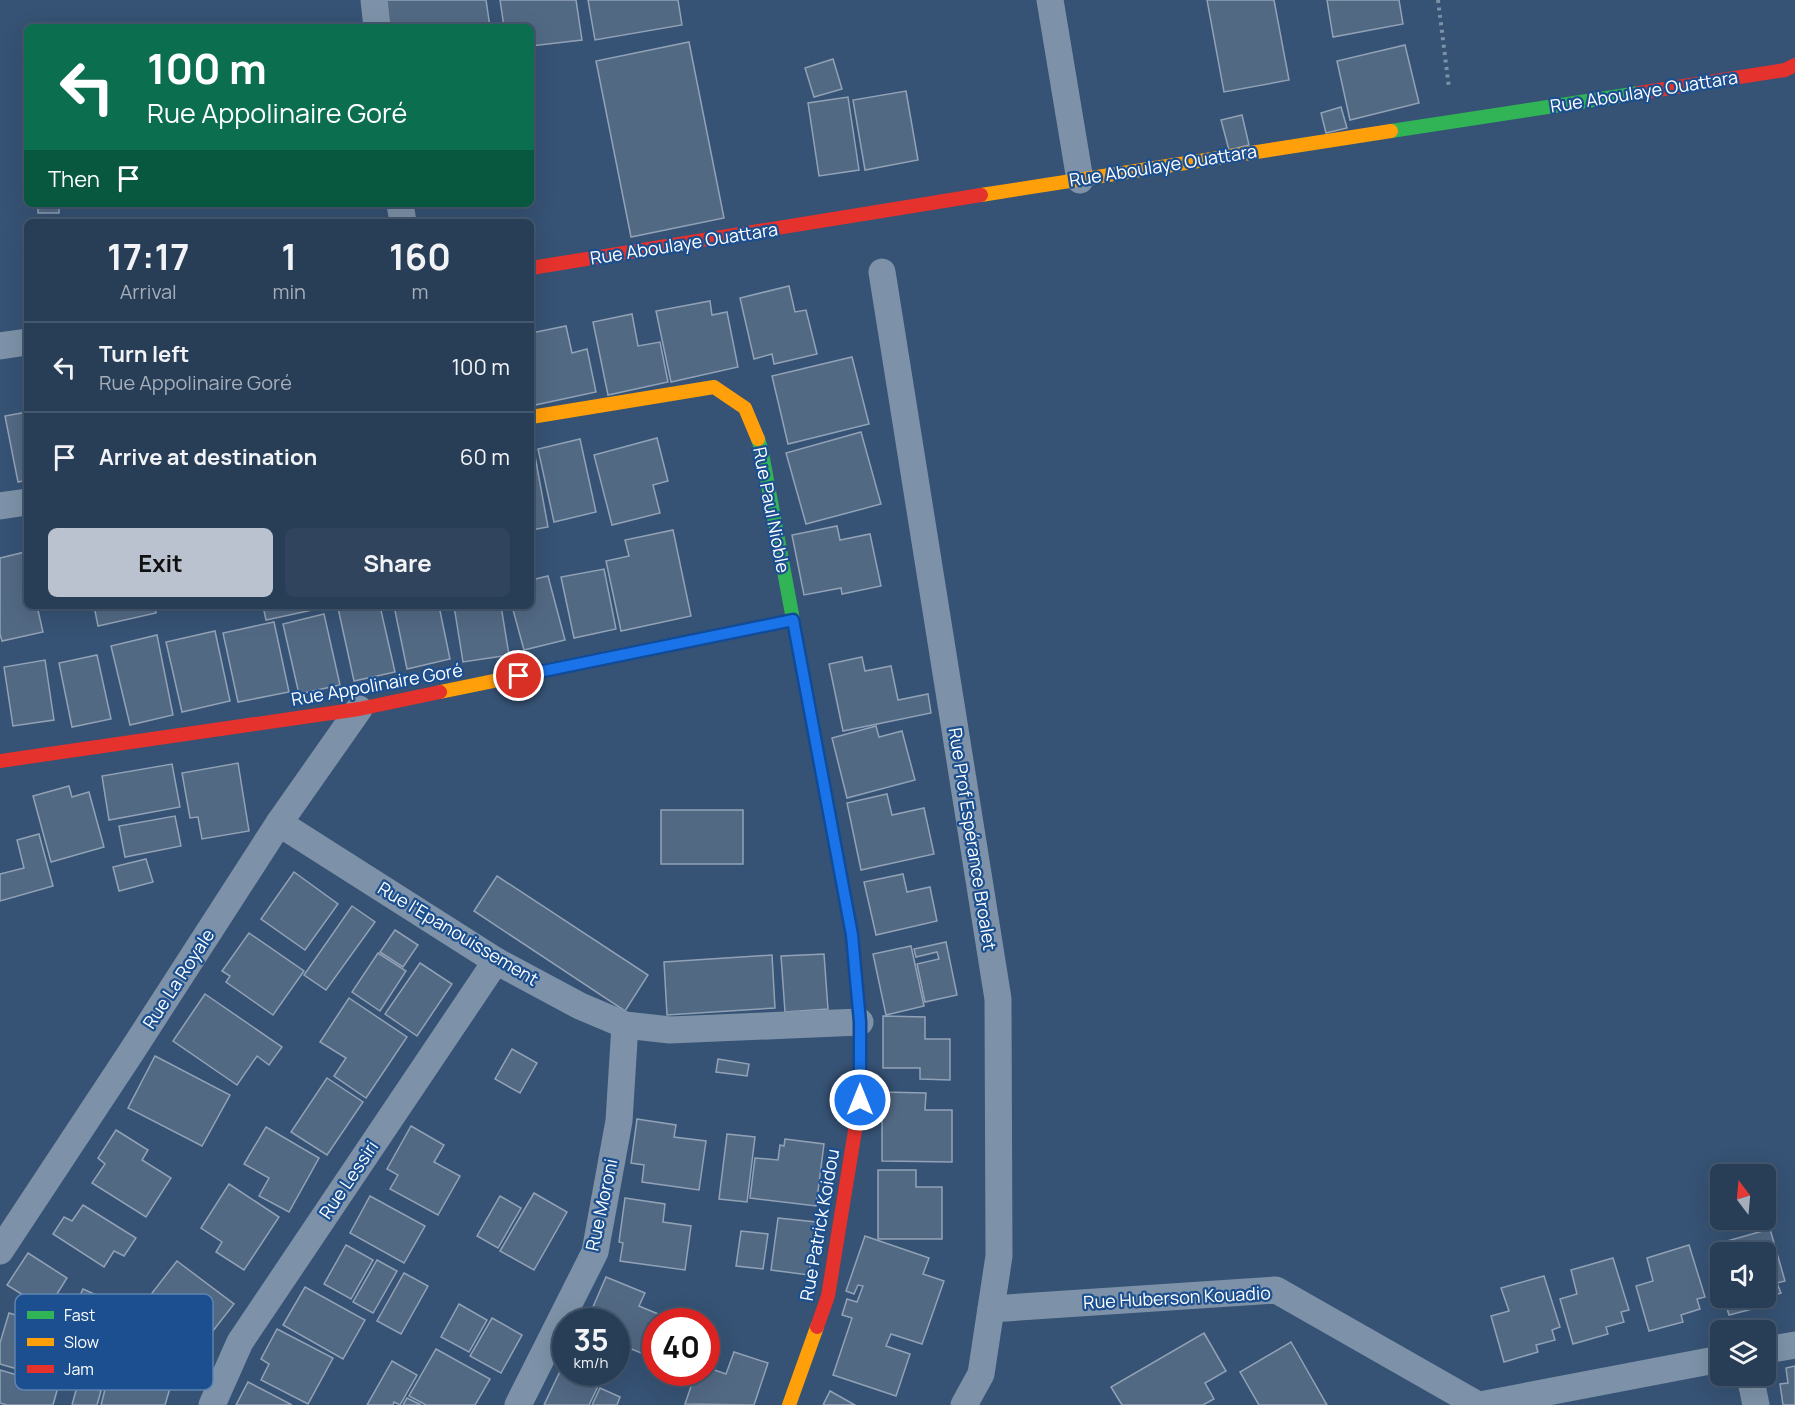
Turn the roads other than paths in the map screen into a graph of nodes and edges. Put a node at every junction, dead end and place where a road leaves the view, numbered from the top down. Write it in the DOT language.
graph roads {
  1 [pos="374,0"];
  2 [pos="1050,0"];
  3 [pos="377,24"];
  4 [pos="1795,65"];
  5 [pos="1080,180"];
  6 [pos="534,268"];
  7 [pos="882,272"];
  8 [pos="24,342"];
  9 [pos="0,346"];
  10 [pos="534,417"];
  11 [pos="24,502"];
  12 [pos="0,506"];
  13 [pos="793,620"];
  14 [pos="359,709"];
  15 [pos="0,761"];
  16 [pos="279,822"];
  17 [pos="496,962"];
  18 [pos="860,1022"];
  19 [pos="625,1025"];
  20 [pos="0,1251"];
  21 [pos="991,1309"];
  22 [pos="1795,1345"];
  23 [pos="1776,1348"];
  24 [pos="1710,1361"];
  25 [pos="1752,1386"];
  26 [pos="212,1405"];
  27 [pos="518,1405"];
  28 [pos="789,1405"];
  29 [pos="964,1405"];
  30 [pos="1479,1405"];
  31 [pos="1756,1405"];
  1 -- 3 [label="street"];
  2 -- 5 [label="street"];
  4 -- 5 [label="street, Rue Aboulaye Ouattara"];
  5 -- 6 [label="street, Rue Aboulaye Ouattara"];
  7 -- 21 [label="street, Rue Prof Espérance Broalet"];
  8 -- 9 [label="street"];
  10 -- 13 [label="street, Rue Paul Nioble"];
  11 -- 12 [label="street"];
  13 -- 14 [label="street, Rue Appolinaire Goré"];
  13 -- 18 [label="street, Rue Patrick Koidou"];
  14 -- 15 [label="street, Rue Appolinaire Goré"];
  14 -- 16 [label="street, Rue La Royale"];
  16 -- 17 [label="street, Rue l'Epanouissement"];
  16 -- 20 [label="street, Rue La Royale"];
  17 -- 19 [label="street, Rue l'Epanouissement"];
  17 -- 26 [label="street, Rue Lessiri"];
  18 -- 19 [label="street, Rue l'Epanouissement"];
  18 -- 28 [label="street, Rue Patrick Koidou"];
  19 -- 27 [label="street, Rue Moroni"];
  21 -- 29 [label="street, Rue Prof Espérance Broalet"];
  21 -- 30 [label="street, Rue Huberson Kouadio"];
  22 -- 23 [label="street"];
  24 -- 30 [label="street, Rue Huberson Kouadio"];
  25 -- 31 [label="street"];
}
